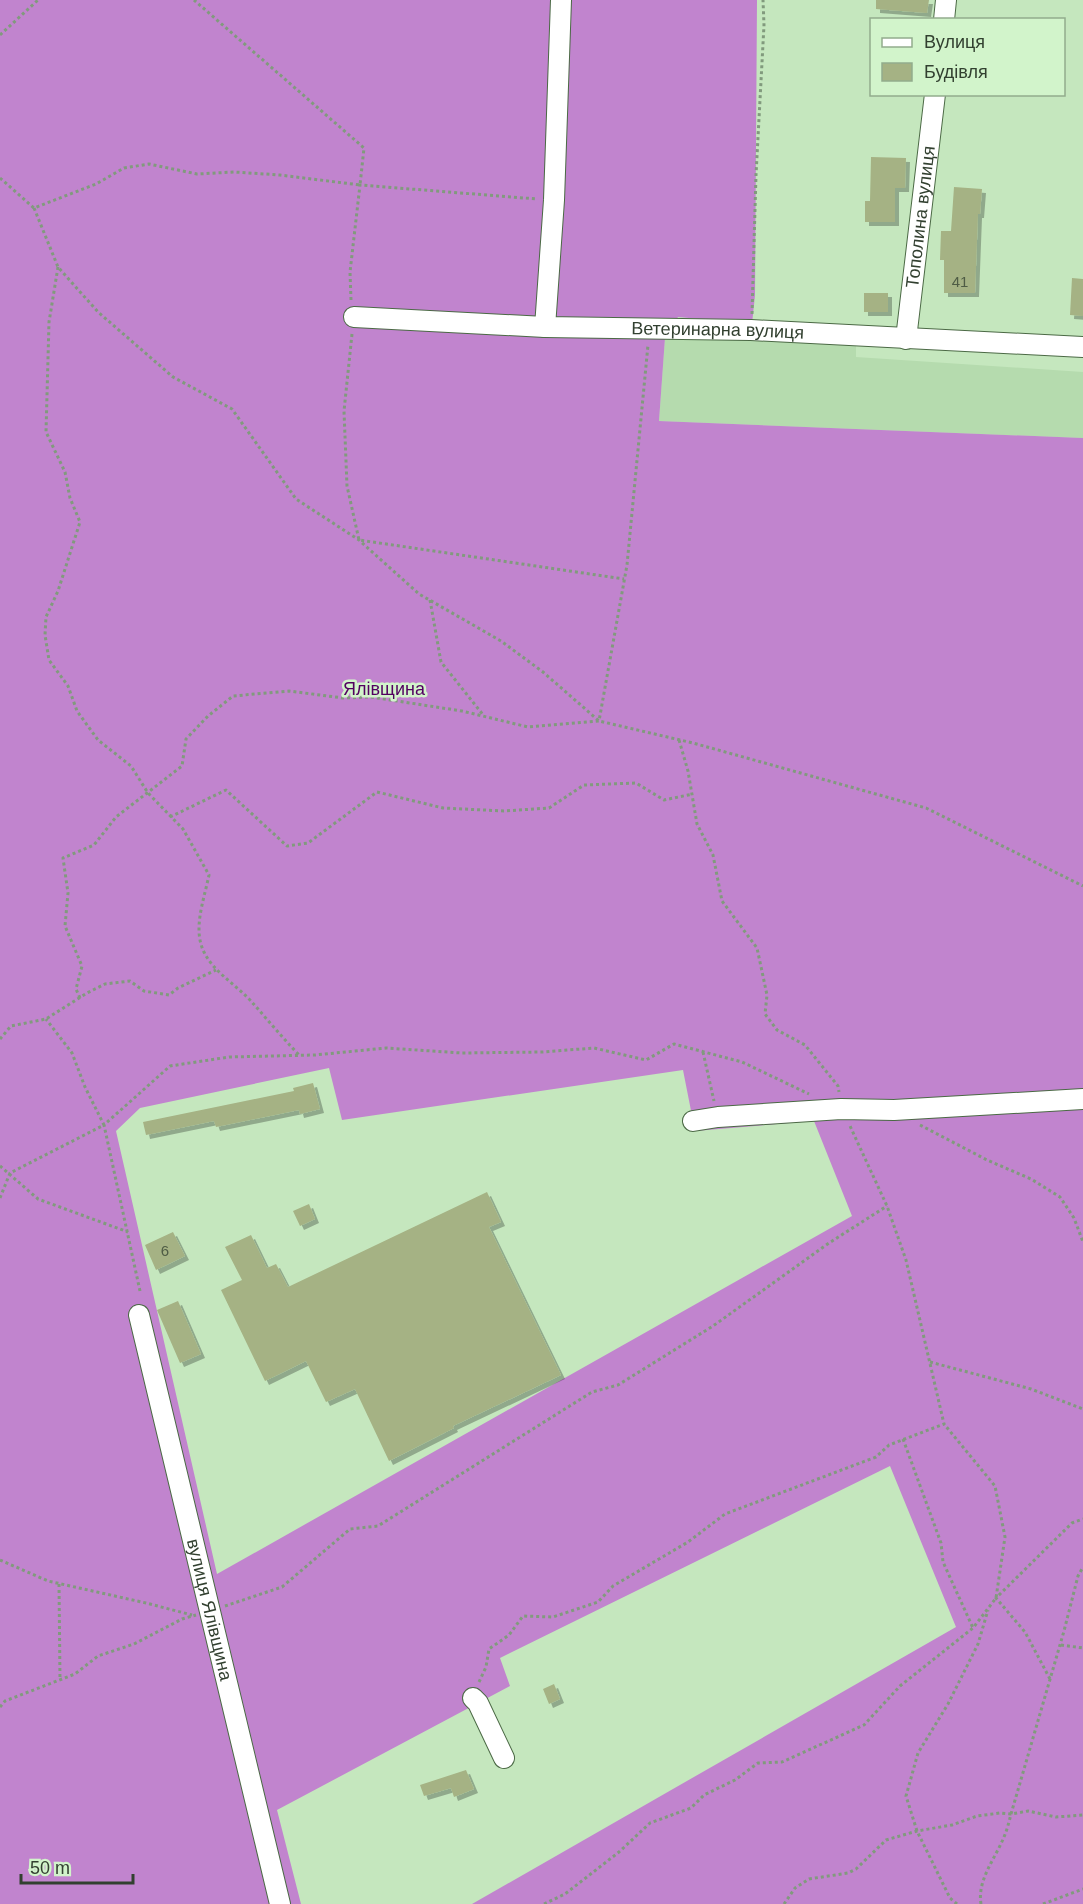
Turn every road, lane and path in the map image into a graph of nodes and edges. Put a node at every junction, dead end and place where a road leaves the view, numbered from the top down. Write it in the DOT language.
graph roads {
  1 [pos="38,0"];
  2 [pos="194,0"];
  3 [pos="561,0"];
  4 [pos="763,0"];
  5 [pos="946,0"];
  6 [pos="944,18"];
  7 [pos="0,35"];
  8 [pos="935,96"];
  9 [pos="0,178"];
  10 [pos="360,185"];
  11 [pos="554,200"];
  12 [pos="34,208"];
  13 [pos="58,267"];
  14 [pos="354,317"];
  15 [pos="545,327"];
  16 [pos="650,328"];
  17 [pos="751,330"];
  18 [pos="906,339"];
  19 [pos="1083,347"];
  20 [pos="359,540"];
  21 [pos="624,579"];
  22 [pos="430,600"];
  23 [pos="485,717"];
  24 [pos="599,721"];
  25 [pos="679,740"];
  26 [pos="148,793"];
  27 [pos="693,794"];
  28 [pos="170,817"];
  29 [pos="1083,886"];
  30 [pos="216,970"];
  31 [pos="80,998"];
  32 [pos="46,1019"];
  33 [pos="0,1039"];
  34 [pos="703,1052"];
  35 [pos="299,1056"];
  36 [pos="811,1095"];
  37 [pos="1083,1099"];
  38 [pos="841,1108"];
  39 [pos="894,1110"];
  40 [pos="718,1117"];
  41 [pos="693,1121"];
  42 [pos="104,1125"];
  43 [pos="0,1166"];
  44 [pos="10,1173"];
  45 [pos="0,1198"];
  46 [pos="887,1206"];
  47 [pos="128,1232"];
  48 [pos="1083,1242"];
  49 [pos="140,1292"];
  50 [pos="139,1315"];
  51 [pos="930,1362"];
  52 [pos="1083,1409"];
  53 [pos="944,1424"];
  54 [pos="903,1439"];
  55 [pos="1083,1519"];
  56 [pos="0,1560"];
  57 [pos="1083,1567"];
  58 [pos="59,1584"];
  59 [pos="996,1598"];
  60 [pos="988,1608"];
  61 [pos="202,1614"];
  62 [pos="974,1628"];
  63 [pos="1060,1645"];
  64 [pos="1083,1648"];
  65 [pos="1050,1679"];
  66 [pos="60,1680"];
  67 [pos="473,1698"];
  68 [pos="0,1707"];
  69 [pos="504,1758"];
  70 [pos="1011,1814"];
  71 [pos="1083,1815"];
  72 [pos="917,1831"];
  73 [pos="1083,1890"];
  74 [pos="280,1904"];
  75 [pos="544,1904"];
  76 [pos="784,1904"];
  77 [pos="957,1904"];
  78 [pos="981,1904"];
  79 [pos="1043,1904"];
  1 -- 7 [label="path"];
  2 -- 10 [label="path"];
  3 -- 11 [label="street"];
  4 -- 17 [label="path"];
  5 -- 6 [label="street"];
  8 -- 18 [label="street, Тополина вулиця"];
  9 -- 12 [label="path"];
  10 -- 11 [label="path"];
  10 -- 12 [label="path"];
  10 -- 14 [label="path"];
  11 -- 15 [label="street"];
  12 -- 13 [label="path"];
  13 -- 20 [label="path"];
  13 -- 26 [label="path"];
  14 -- 15 [label="street, Ветеринарна вулиця"];
  14 -- 20 [label="path"];
  15 -- 16 [label="street, Ветеринарна вулиця"];
  16 -- 17 [label="street, Ветеринарна вулиця"];
  16 -- 21 [label="path"];
  17 -- 18 [label="street, Ветеринарна вулиця"];
  18 -- 19 [label="street, Ветеринарна вулиця"];
  20 -- 21 [label="path"];
  20 -- 22 [label="path"];
  21 -- 24 [label="path"];
  22 -- 23 [label="path"];
  22 -- 24 [label="path"];
  23 -- 24 [label="path"];
  23 -- 26 [label="path"];
  24 -- 25 [label="path"];
  25 -- 27 [label="path"];
  25 -- 29 [label="path"];
  26 -- 28 [label="path"];
  26 -- 31 [label="path"];
  27 -- 28 [label="path"];
  27 -- 38 [label="path"];
  28 -- 30 [label="path"];
  30 -- 31 [label="path"];
  30 -- 35 [label="path"];
  31 -- 32 [label="path"];
  32 -- 33 [label="path"];
  32 -- 42 [label="path"];
  34 -- 35 [label="path"];
  34 -- 36 [label="path"];
  34 -- 40 [label="path"];
  35 -- 42 [label="path"];
  37 -- 39 [label="street"];
  38 -- 39 [label="street"];
  38 -- 40 [label="street"];
  38 -- 46 [label="path"];
  39 -- 48 [label="path"];
  40 -- 41 [label="street"];
  42 -- 44 [label="path"];
  42 -- 47 [label="path"];
  43 -- 44 [label="path"];
  44 -- 45 [label="path"];
  44 -- 47 [label="path"];
  46 -- 51 [label="path"];
  46 -- 61 [label="path"];
  47 -- 49 [label="path"];
  50 -- 61 [label="street, вулиця Ялівщина"];
  51 -- 52 [label="path"];
  51 -- 53 [label="path"];
  53 -- 54 [label="path"];
  53 -- 59 [label="path"];
  54 -- 62 [label="path"];
  54 -- 67 [label="path"];
  55 -- 59 [label="path"];
  56 -- 58 [label="path"];
  57 -- 63 [label="path"];
  58 -- 61 [label="path"];
  58 -- 66 [label="path"];
  59 -- 60 [label="path"];
  59 -- 65 [label="path"];
  60 -- 62 [label="path"];
  60 -- 72 [label="path"];
  61 -- 66 [label="path"];
  61 -- 74 [label="street, вулиця Ялівщина"];
  62 -- 75 [label="path"];
  63 -- 64 [label="path"];
  63 -- 65 [label="path"];
  65 -- 70 [label="path"];
  66 -- 68 [label="path"];
  67 -- 69 [label="street"];
  70 -- 71 [label="path"];
  70 -- 72 [label="path"];
  70 -- 78 [label="path"];
  72 -- 76 [label="path"];
  72 -- 77 [label="path"];
  73 -- 79 [label="path"];
}
